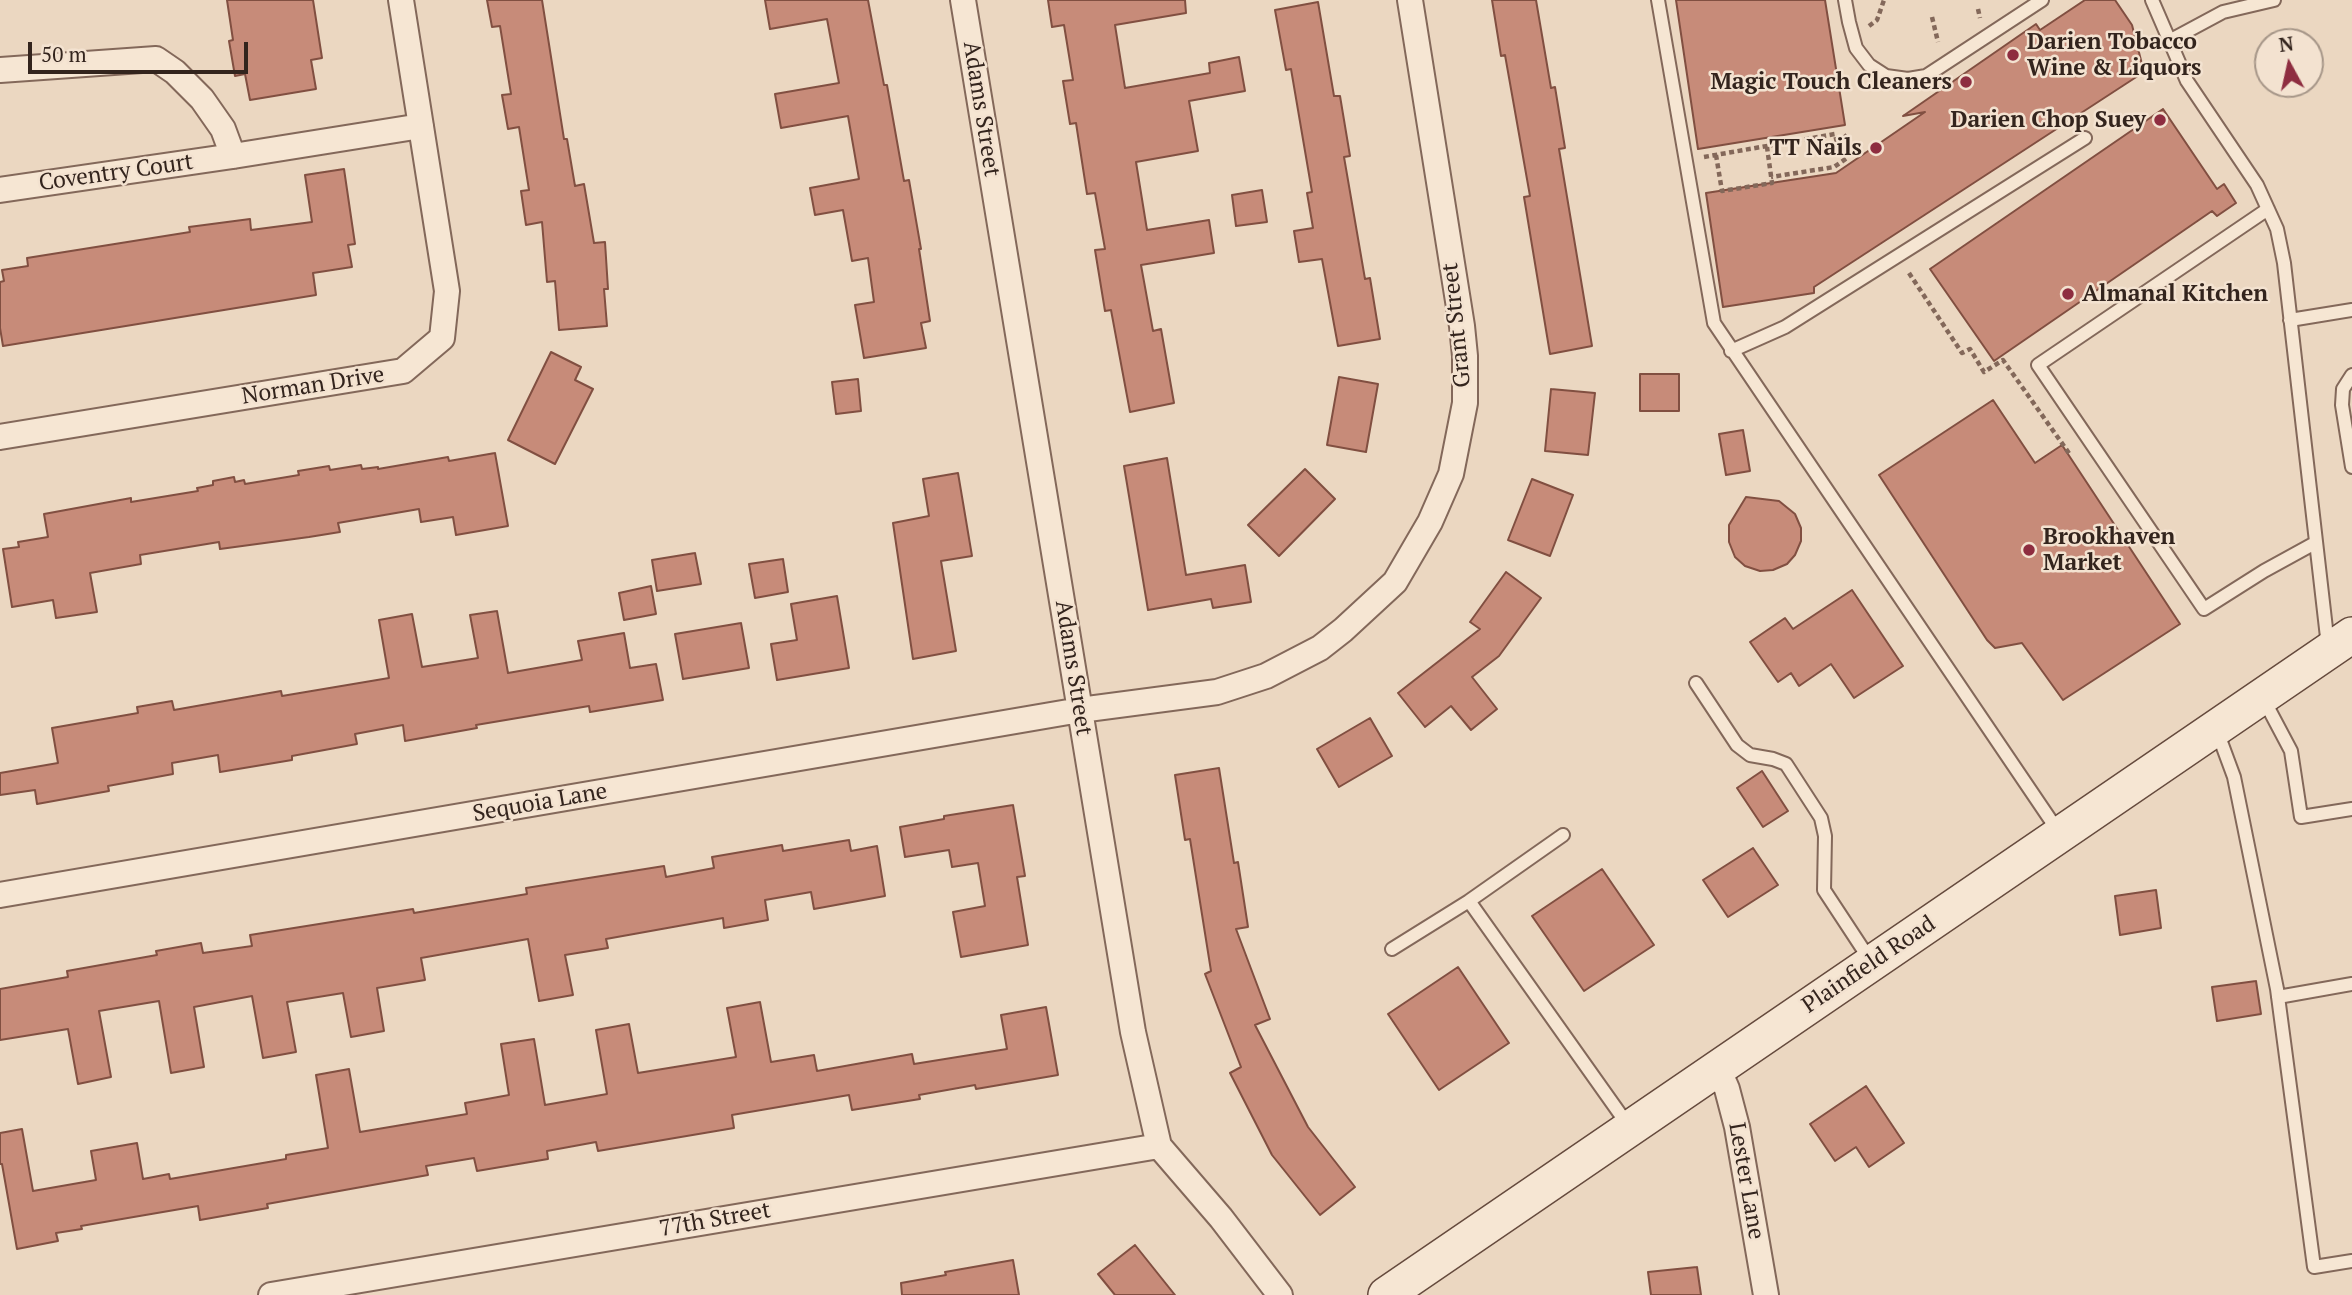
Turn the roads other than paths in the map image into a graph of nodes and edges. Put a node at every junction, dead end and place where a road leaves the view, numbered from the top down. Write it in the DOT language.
graph roads {
  1 [pos="401,0"];
  2 [pos="963,0"];
  3 [pos="1410,0"];
  4 [pos="1658,0"];
  5 [pos="1845,0"];
  6 [pos="2042,0"];
  7 [pos="2152,0"];
  8 [pos="2235,0"];
  9 [pos="2274,0"];
  10 [pos="2222,12"];
  11 [pos="2169,41"];
  12 [pos="0,70"];
  13 [pos="421,126"];
  14 [pos="2085,138"];
  15 [pos="233,156"];
  16 [pos="0,190"];
  17 [pos="2268,209"];
  18 [pos="2352,310"];
  19 [pos="2290,320"];
  20 [pos="1731,351"];
  21 [pos="2352,375"];
  22 [pos="0,438"];
  23 [pos="2352,467"];
  24 [pos="2315,543"];
  25 [pos="2340,643"];
  26 [pos="1696,683"];
  27 [pos="2262,697"];
  28 [pos="1080,710"];
  29 [pos="2216,728"];
  30 [pos="2352,808"];
  31 [pos="1563,835"];
  32 [pos="2060,835"];
  33 [pos="0,895"];
  34 [pos="1469,901"];
  35 [pos="1392,949"];
  36 [pos="1872,963"];
  37 [pos="2352,984"];
  38 [pos="2278,997"];
  39 [pos="1718,1068"];
  40 [pos="1631,1128"];
  41 [pos="1159,1146"];
  42 [pos="2352,1261"];
  43 [pos="271,1295"];
  44 [pos="1280,1295"];
  45 [pos="1386,1295"];
  46 [pos="1766,1295"];
  1 -- 13 [label="street, Norman Drive"];
  2 -- 28 [label="street, Adams Street"];
  3 -- 28 [label="street, Grant Street"];
  4 -- 20 [label="lane"];
  5 -- 6 [label="lane"];
  7 -- 11 [label="lane"];
  8 -- 10 [label="lane"];
  9 -- 10 [label="lane"];
  10 -- 11 [label="lane"];
  11 -- 17 [label="lane"];
  12 -- 15 [label="street"];
  13 -- 15 [label="street, Coventry Court"];
  13 -- 22 [label="street, Norman Drive"];
  14 -- 20 [label="lane"];
  15 -- 16 [label="street, Coventry Court"];
  17 -- 19 [label="lane"];
  17 -- 24 [label="lane"];
  18 -- 19 [label="lane"];
  19 -- 24 [label="lane"];
  20 -- 32 [label="lane"];
  21 -- 23 [label="lane"];
  24 -- 25 [label="lane"];
  25 -- 27 [label="main road, Plainfield Road"];
  26 -- 36 [label="lane"];
  27 -- 29 [label="main road, Plainfield Road"];
  27 -- 30 [label="lane"];
  28 -- 33 [label="street, Sequoia Lane"];
  28 -- 41 [label="street, Adams Street"];
  29 -- 32 [label="main road, Plainfield Road"];
  29 -- 38 [label="lane"];
  31 -- 34 [label="lane"];
  32 -- 36 [label="main road, Plainfield Road"];
  34 -- 35 [label="lane"];
  34 -- 40 [label="lane"];
  36 -- 39 [label="main road, Plainfield Road"];
  37 -- 38 [label="lane"];
  38 -- 42 [label="lane"];
  39 -- 40 [label="main road, Plainfield Road"];
  39 -- 46 [label="street, Lester Lane"];
  40 -- 45 [label="main road, Plainfield Road"];
  41 -- 43 [label="street, 77th Street"];
  41 -- 44 [label="street, Adams Street"];
}
